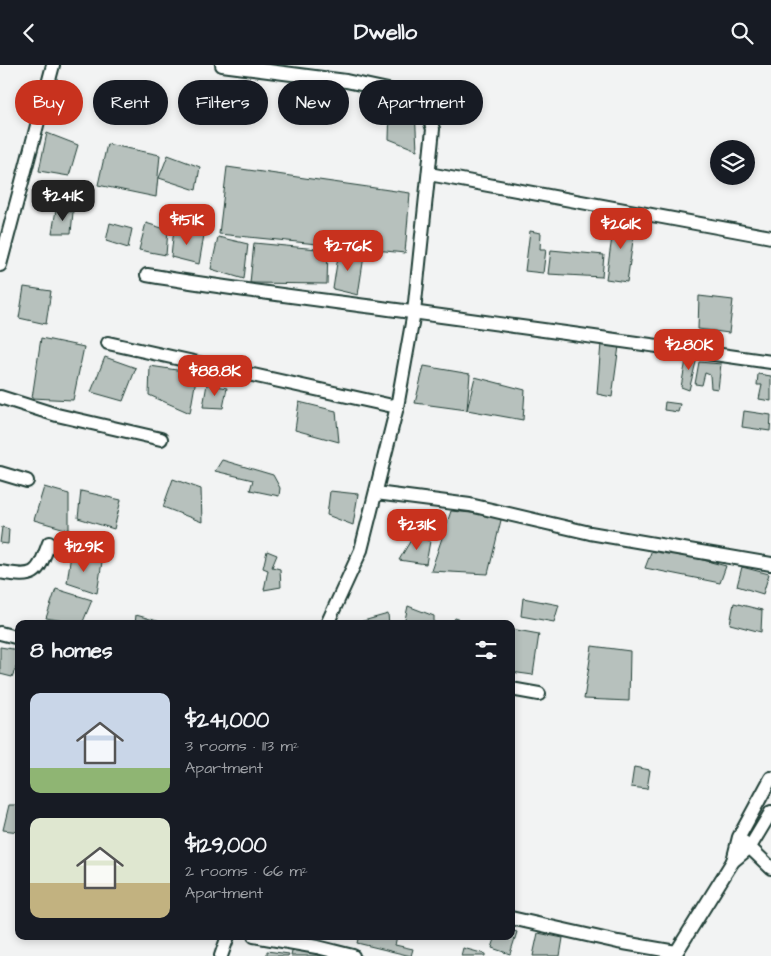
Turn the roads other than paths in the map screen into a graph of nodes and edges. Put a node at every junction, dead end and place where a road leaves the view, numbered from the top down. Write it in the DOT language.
graph roads {
  1 [pos="222,65"];
  2 [pos="50,66"];
  3 [pos="429,174"];
  4 [pos="771,237"];
  5 [pos="0,265"];
  6 [pos="146,275"];
  7 [pos="414,313"];
  8 [pos="108,343"];
  9 [pos="771,362"];
  10 [pos="0,397"];
  11 [pos="397,407"];
  12 [pos="161,439"];
  13 [pos="0,473"];
  14 [pos="27,481"];
  15 [pos="376,493"];
  16 [pos="49,543"];
  17 [pos="771,564"];
  18 [pos="0,572"];
  19 [pos="329,620"];
  20 [pos="0,633"];
  21 [pos="15,637"];
  22 [pos="515,690"];
  23 [pos="539,694"];
  24 [pos="771,778"];
  25 [pos="771,812"];
  26 [pos="749,818"];
  27 [pos="767,832"];
  28 [pos="739,837"];
  29 [pos="750,847"];
  30 [pos="734,861"];
  31 [pos="771,867"];
  32 [pos="515,919"];
  33 [pos="227,940"];
  34 [pos="277,940"];
  35 [pos="675,954"];
  36 [pos="221,956"];
  37 [pos="353,956"];
  1 -- 3 [label="street"];
  2 -- 5 [label="street"];
  3 -- 4 [label="street"];
  3 -- 7 [label="street"];
  6 -- 7 [label="street"];
  7 -- 9 [label="street"];
  7 -- 11 [label="street"];
  8 -- 11 [label="street"];
  10 -- 12 [label="street"];
  11 -- 15 [label="street"];
  13 -- 14 [label="street"];
  15 -- 17 [label="street"];
  15 -- 19 [label="street"];
  16 -- 18 [label="street"];
  20 -- 21 [label="street"];
  22 -- 23 [label="street"];
  24 -- 26 [label="street"];
  25 -- 27 [label="street"];
  26 -- 27 [label="street"];
  26 -- 28 [label="street"];
  27 -- 29 [label="street"];
  28 -- 29 [label="street"];
  28 -- 30 [label="street"];
  29 -- 30 [label="street"];
  29 -- 31 [label="street"];
  30 -- 35 [label="street"];
  32 -- 35 [label="street"];
  33 -- 36 [label="street"];
  34 -- 37 [label="street"];
}
